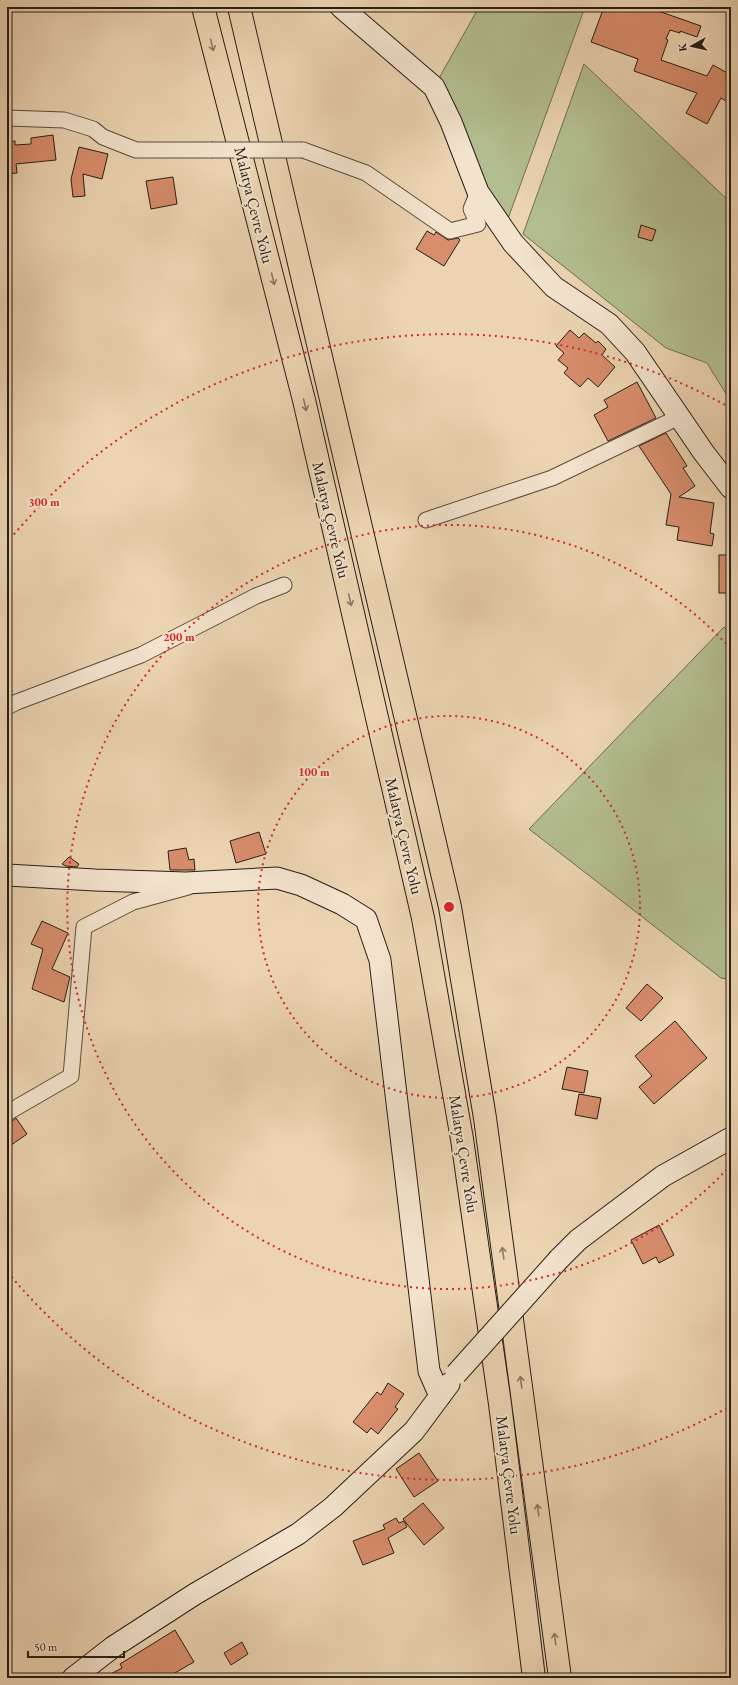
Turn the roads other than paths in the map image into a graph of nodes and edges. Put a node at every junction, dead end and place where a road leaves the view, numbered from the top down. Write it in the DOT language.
graph roads {
  1 [pos="203,7"];
  2 [pos="239,7"];
  3 [pos="341,7"];
  4 [pos="7,118"];
  5 [pos="478,192"];
  6 [pos="679,417"];
  7 [pos="731,488"];
  8 [pos="426,520"];
  9 [pos="284,584"];
  10 [pos="7,707"];
  11 [pos="7,875"];
  12 [pos="203,882"];
  13 [pos="7,1113"];
  14 [pos="731,1138"];
  15 [pos="440,1396"];
  16 [pos="72,1678"];
  17 [pos="534,1678"];
  18 [pos="560,1678"];
  1 -- 17 [label="highway, Malatya Çevre Yolu, one-way"];
  18 -- 2 [label="highway, Malatya Çevre Yolu, one-way"];
  3 -- 5 [label="street"];
  4 -- 5 [label="street, bridge"];
  5 -- 6 [label="street"];
  6 -- 7 [label="street"];
  6 -- 8 [label="street"];
  9 -- 10 [label="street"];
  11 -- 12 [label="street"];
  12 -- 13 [label="street"];
  12 -- 15 [label="street"];
  14 -- 15 [label="street, bridge"];
  15 -- 16 [label="street"];
}
